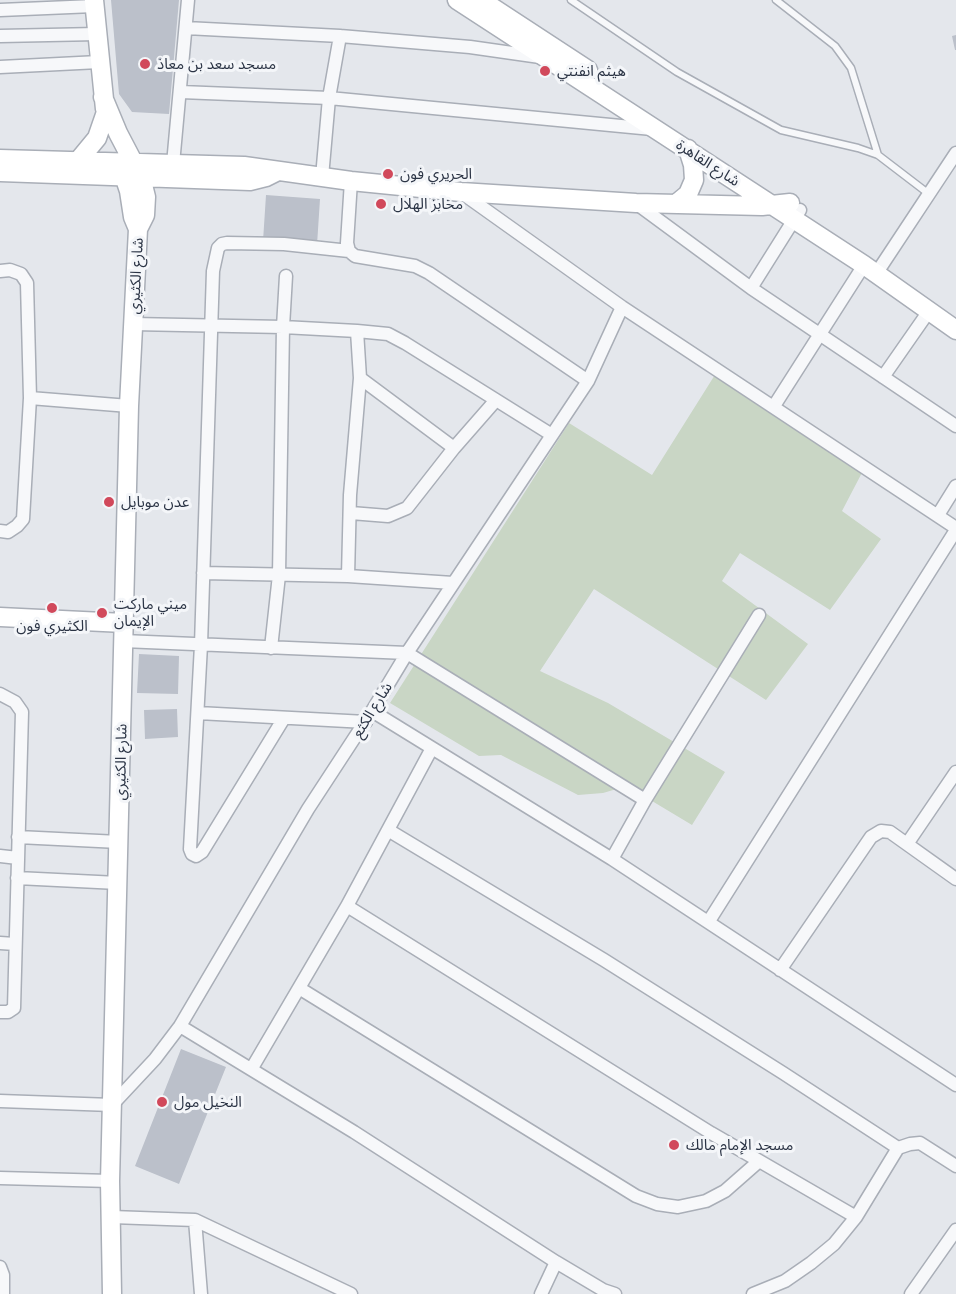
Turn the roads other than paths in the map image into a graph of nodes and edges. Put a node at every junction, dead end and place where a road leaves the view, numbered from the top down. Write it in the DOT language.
graph roads {
  1 [pos="188,0"];
  2 [pos="457,0"];
  3 [pos="481,0"];
  4 [pos="571,0"];
  5 [pos="776,0"];
  6 [pos="94,3"];
  7 [pos="0,10"];
  8 [pos="186,28"];
  9 [pos="97,34"];
  10 [pos="0,36"];
  11 [pos="340,36"];
  12 [pos="545,58"];
  13 [pos="99,62"];
  14 [pos="0,67"];
  15 [pos="181,92"];
  16 [pos="329,98"];
  17 [pos="108,111"];
  18 [pos="658,129"];
  19 [pos="688,149"];
  20 [pos="956,153"];
  21 [pos="878,155"];
  22 [pos="0,159"];
  23 [pos="78,161"];
  24 [pos="171,169"];
  25 [pos="130,170"];
  26 [pos="0,172"];
  27 [pos="322,177"];
  28 [pos="351,181"];
  29 [pos="461,192"];
  30 [pos="929,194"];
  31 [pos="636,203"];
  32 [pos="676,204"];
  33 [pos="789,209"];
  34 [pos="142,222"];
  35 [pos="349,251"];
  36 [pos="874,268"];
  37 [pos="0,271"];
  38 [pos="286,276"];
  39 [pos="751,288"];
  40 [pos="622,307"];
  41 [pos="929,311"];
  42 [pos="956,316"];
  43 [pos="133,324"];
  44 [pos="210,325"];
  45 [pos="283,327"];
  46 [pos="357,330"];
  47 [pos="956,330"];
  48 [pos="819,335"];
  49 [pos="883,377"];
  50 [pos="360,378"];
  51 [pos="588,381"];
  52 [pos="30,398"];
  53 [pos="496,400"];
  54 [pos="129,406"];
  55 [pos="774,406"];
  56 [pos="956,426"];
  57 [pos="552,435"];
  58 [pos="454,448"];
  59 [pos="956,486"];
  60 [pos="351,513"];
  61 [pos="938,514"];
  62 [pos="956,529"];
  63 [pos="0,531"];
  64 [pos="203,573"];
  65 [pos="279,574"];
  66 [pos="348,576"];
  67 [pos="453,584"];
  68 [pos="759,615"];
  69 [pos="0,617"];
  70 [pos="124,623"];
  71 [pos="123,641"];
  72 [pos="201,645"];
  73 [pos="271,648"];
  74 [pos="407,653"];
  75 [pos="0,694"];
  76 [pos="198,713"];
  77 [pos="369,717"];
  78 [pos="284,718"];
  79 [pos="432,748"];
  80 [pos="956,772"];
  81 [pos="645,800"];
  82 [pos="388,830"];
  83 [pos="18,837"];
  84 [pos="119,842"];
  85 [pos="907,844"];
  86 [pos="0,855"];
  87 [pos="18,858"];
  88 [pos="612,859"];
  89 [pos="17,878"];
  90 [pos="956,879"];
  91 [pos="118,883"];
  92 [pos="347,906"];
  93 [pos="709,921"];
  94 [pos="0,943"];
  95 [pos="15,944"];
  96 [pos="780,970"];
  97 [pos="299,988"];
  98 [pos="0,1012"];
  99 [pos="180,1026"];
  100 [pos="252,1068"];
  101 [pos="956,1085"];
  102 [pos="0,1101"];
  103 [pos="112,1105"];
  104 [pos="898,1148"];
  105 [pos="758,1162"];
  106 [pos="956,1166"];
  107 [pos="0,1178"];
  108 [pos="110,1181"];
  109 [pos="111,1217"];
  110 [pos="856,1217"];
  111 [pos="195,1220"];
  112 [pos="956,1230"];
  113 [pos="556,1262"];
  114 [pos="0,1268"];
  115 [pos="3,1294"];
  116 [pos="112,1294"];
  117 [pos="201,1294"];
  118 [pos="351,1294"];
  119 [pos="541,1294"];
  120 [pos="615,1294"];
  121 [pos="753,1294"];
  122 [pos="911,1294"];
  1 -- 8 [label="street"];
  2 -- 12 [label="street, شارع القاهرة"];
  3 -- 33 [label="street, شارع القاهرة"];
  4 -- 21 [label="lane"];
  5 -- 21 [label="lane"];
  6 -- 7 [label="street"];
  6 -- 9 [label="street, شارع الكثيري"];
  8 -- 11 [label="street"];
  8 -- 15 [label="street"];
  9 -- 10 [label="street"];
  9 -- 13 [label="street, شارع الكثيري"];
  11 -- 12 [label="street"];
  11 -- 16 [label="street"];
  12 -- 18 [label="street, شارع القاهرة"];
  13 -- 14 [label="street"];
  13 -- 17 [label="street, شارع الكثيري"];
  15 -- 16 [label="street"];
  15 -- 24 [label="street"];
  16 -- 18 [label="street"];
  16 -- 27 [label="street"];
  17 -- 23 [label="street"];
  17 -- 24 [label="street"];
  17 -- 25 [label="street, شارع الكثيري"];
  18 -- 19 [label="street, شارع القاهرة"];
  19 -- 32 [label="street"];
  19 -- 33 [label="street, شارع القاهرة"];
  20 -- 30 [label="street"];
  21 -- 30 [label="lane"];
  22 -- 23 [label="street"];
  23 -- 25 [label="street"];
  24 -- 25 [label="street"];
  24 -- 27 [label="street"];
  24 -- 34 [label="street"];
  25 -- 26 [label="street"];
  25 -- 34 [label="street, شارع الكثيري"];
  27 -- 28 [label="street"];
  28 -- 29 [label="street"];
  28 -- 35 [label="street"];
  29 -- 31 [label="street"];
  29 -- 40 [label="street"];
  30 -- 36 [label="street"];
  31 -- 32 [label="street"];
  31 -- 39 [label="street"];
  32 -- 33 [label="street"];
  33 -- 36 [label="street, شارع القاهرة"];
  33 -- 39 [label="street"];
  34 -- 43 [label="street, شارع الكثيري"];
  35 -- 44 [label="street"];
  35 -- 51 [label="street"];
  36 -- 41 [label="street, شارع القاهرة"];
  36 -- 42 [label="street, شارع القاهرة"];
  36 -- 48 [label="street"];
  37 -- 52 [label="street"];
  38 -- 45 [label="street"];
  39 -- 48 [label="street"];
  40 -- 51 [label="street, شارع الكثع"];
  40 -- 55 [label="street"];
  41 -- 47 [label="street, شارع القاهرة"];
  41 -- 49 [label="street"];
  43 -- 44 [label="street"];
  43 -- 54 [label="street, شارع الكثيري"];
  44 -- 45 [label="street"];
  44 -- 64 [label="street"];
  45 -- 46 [label="street"];
  45 -- 65 [label="street"];
  46 -- 50 [label="street"];
  46 -- 53 [label="street"];
  48 -- 49 [label="street"];
  48 -- 55 [label="street"];
  49 -- 56 [label="street"];
  50 -- 58 [label="street"];
  50 -- 60 [label="street"];
  51 -- 57 [label="street, شارع الكثع"];
  52 -- 54 [label="street"];
  52 -- 63 [label="street"];
  53 -- 57 [label="street"];
  53 -- 58 [label="street"];
  54 -- 70 [label="street, شارع الكثيري"];
  55 -- 61 [label="street"];
  57 -- 67 [label="street, شارع الكثع"];
  58 -- 60 [label="street"];
  59 -- 61 [label="street"];
  60 -- 66 [label="street"];
  61 -- 62 [label="street"];
  62 -- 93 [label="street"];
  64 -- 65 [label="street"];
  64 -- 72 [label="street"];
  65 -- 66 [label="street"];
  65 -- 73 [label="street"];
  66 -- 67 [label="street"];
  67 -- 74 [label="street, شارع الكثع"];
  68 -- 81 [label="street"];
  69 -- 70 [label="street"];
  70 -- 71 [label="street, شارع الكثيري"];
  71 -- 72 [label="street"];
  71 -- 84 [label="street, شارع الكثيري"];
  72 -- 73 [label="street"];
  72 -- 76 [label="street"];
  73 -- 74 [label="street"];
  74 -- 77 [label="street, شارع الكثع"];
  74 -- 81 [label="street"];
  75 -- 83 [label="street"];
  76 -- 78 [label="street"];
  76 -- 78 [label="street"];
  77 -- 78 [label="street"];
  77 -- 79 [label="street"];
  77 -- 99 [label="street, شارع الكثع"];
  79 -- 82 [label="street"];
  79 -- 88 [label="street"];
  80 -- 85 [label="street"];
  81 -- 88 [label="street"];
  82 -- 92 [label="street"];
  82 -- 104 [label="street"];
  83 -- 84 [label="street"];
  83 -- 87 [label="street"];
  84 -- 91 [label="street, شارع الكثيري"];
  85 -- 90 [label="street"];
  85 -- 96 [label="street"];
  86 -- 87 [label="street"];
  87 -- 89 [label="street"];
  88 -- 93 [label="street"];
  89 -- 91 [label="street"];
  89 -- 95 [label="street"];
  91 -- 103 [label="street, شارع الكثيري"];
  92 -- 97 [label="street"];
  92 -- 105 [label="street"];
  93 -- 96 [label="street"];
  94 -- 95 [label="street"];
  95 -- 98 [label="street"];
  96 -- 101 [label="street"];
  97 -- 100 [label="street"];
  97 -- 105 [label="street"];
  99 -- 100 [label="street"];
  99 -- 103 [label="street, شارع الكثع"];
  100 -- 113 [label="street"];
  102 -- 103 [label="street"];
  103 -- 108 [label="street, شارع الكثيري"];
  104 -- 106 [label="street"];
  104 -- 110 [label="street"];
  105 -- 110 [label="street"];
  107 -- 108 [label="street"];
  108 -- 109 [label="street, شارع الكثيري"];
  109 -- 111 [label="street"];
  109 -- 116 [label="street, شارع الكثيري"];
  110 -- 121 [label="street"];
  111 -- 117 [label="street"];
  111 -- 118 [label="street"];
  112 -- 122 [label="street"];
  113 -- 119 [label="street"];
  113 -- 120 [label="street"];
  114 -- 115 [label="street"];
}
